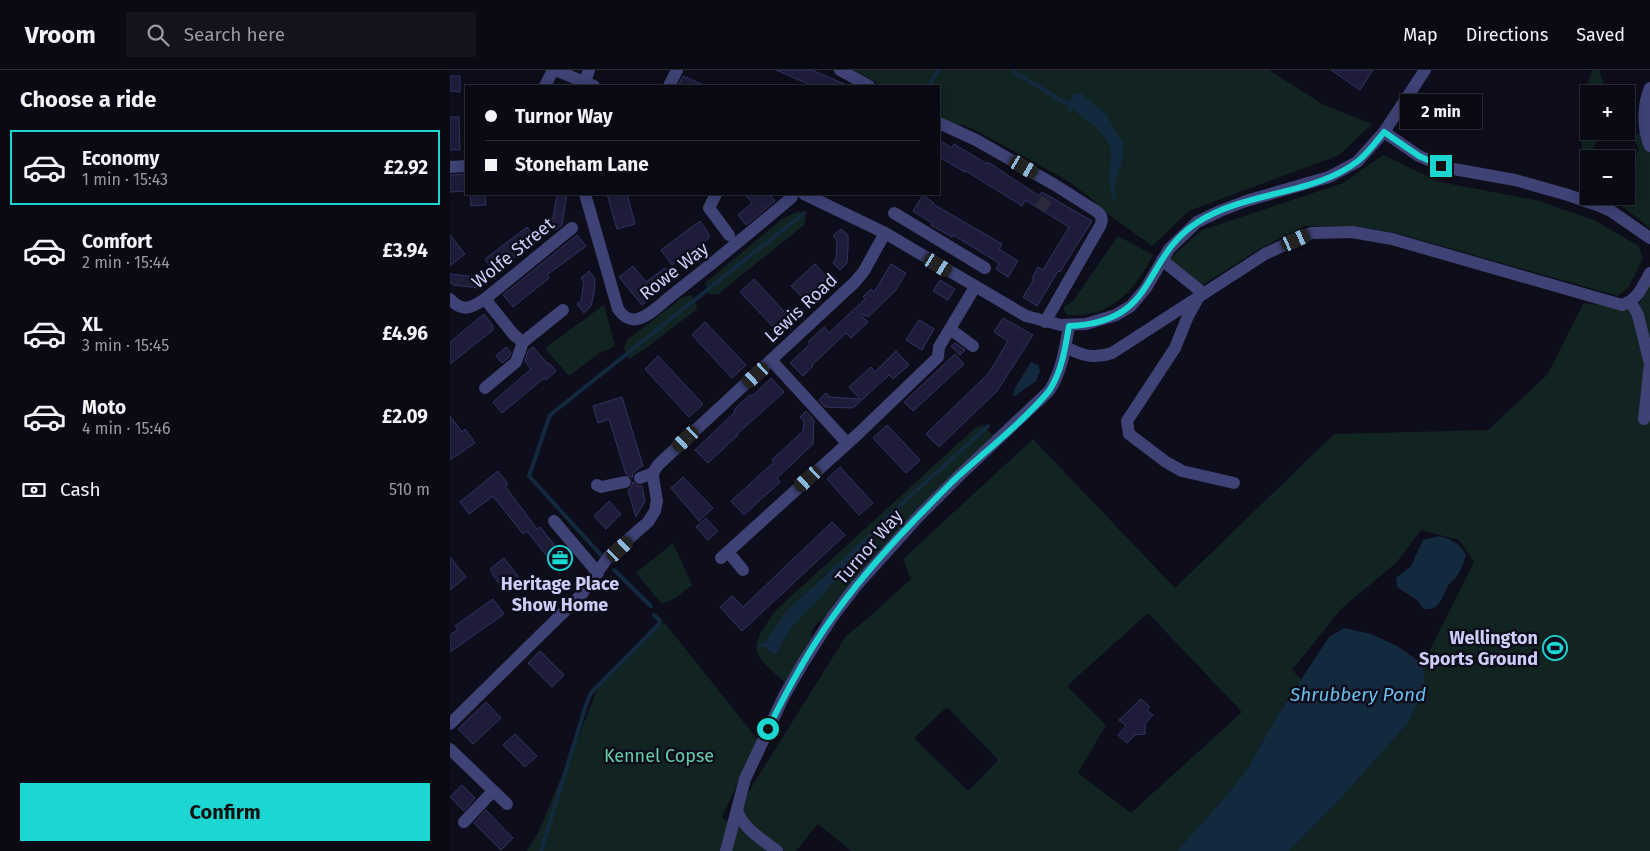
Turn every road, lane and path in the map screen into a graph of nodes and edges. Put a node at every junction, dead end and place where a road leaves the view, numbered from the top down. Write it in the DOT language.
graph roads {
  1 [pos="554,70"];
  2 [pos="677,70"];
  3 [pos="840,70"];
  4 [pos="1425,70"];
  5 [pos="590,79"];
  6 [pos="546,85"];
  7 [pos="670,85"];
  8 [pos="867,85"];
  9 [pos="1650,88"];
  10 [pos="940,123"];
  11 [pos="1384,132"];
  12 [pos="1650,146"];
  13 [pos="465,166"];
  14 [pos="450,167"];
  15 [pos="585,195"];
  16 [pos="715,195"];
  17 [pos="792,195"];
  18 [pos="806,195"];
  19 [pos="894,213"];
  20 [pos="572,228"];
  21 [pos="885,233"];
  22 [pos="729,235"];
  23 [pos="1650,238"];
  24 [pos="935,239"];
  25 [pos="924,256"];
  26 [pos="1162,260"];
  27 [pos="985,268"];
  28 [pos="1650,273"];
  29 [pos="975,287"];
  30 [pos="1202,294"];
  31 [pos="486,299"];
  32 [pos="450,300"];
  33 [pos="1631,302"];
  34 [pos="563,310"];
  35 [pos="1045,322"];
  36 [pos="1069,326"];
  37 [pos="950,329"];
  38 [pos="524,342"];
  39 [pos="973,346"];
  40 [pos="1066,347"];
  41 [pos="771,360"];
  42 [pos="485,388"];
  43 [pos="1644,419"];
  44 [pos="847,443"];
  45 [pos="653,473"];
  46 [pos="640,478"];
  47 [pos="625,482"];
  48 [pos="1234,483"];
  49 [pos="597,485"];
  50 [pos="554,521"];
  51 [pos="743,570"];
  52 [pos="598,573"];
  53 [pos="450,724"];
  54 [pos="450,749"];
  55 [pos="493,791"];
  56 [pos="506,804"];
  57 [pos="737,810"];
  58 [pos="464,822"];
  59 [pos="726,851"];
  60 [pos="777,851"];
  1 -- 5 [label="street"];
  1 -- 6 [label="street"];
  2 -- 7 [label="street"];
  3 -- 8 [label="street"];
  4 -- 11 [label="street"];
  9 -- 12 [label="street"];
  10 -- 35 [label="street"];
  11 -- 23 [label="street"];
  11 -- 26 [label="street"];
  13 -- 14 [label="street"];
  15 -- 17 [label="street, Rowe Way"];
  16 -- 22 [label="street"];
  18 -- 21 [label="street"];
  19 -- 24 [label="street"];
  20 -- 31 [label="street, Wolfe Street"];
  21 -- 25 [label="street"];
  21 -- 41 [label="street, Lewis Road"];
  24 -- 25 [label="street"];
  24 -- 27 [label="street"];
  25 -- 29 [label="street"];
  26 -- 30 [label="street"];
  26 -- 36 [label="street"];
  28 -- 33 [label="street"];
  29 -- 35 [label="street"];
  29 -- 37 [label="street"];
  30 -- 33 [label="street"];
  30 -- 40 [label="street"];
  30 -- 48 [label="street"];
  31 -- 32 [label="street, Wolfe Street"];
  31 -- 38 [label="street"];
  33 -- 43 [label="street"];
  34 -- 38 [label="street"];
  35 -- 36 [label="street"];
  36 -- 40 [label="street, Turnor Way"];
  37 -- 39 [label="street"];
  37 -- 44 [label="street"];
  38 -- 42 [label="street"];
  40 -- 57 [label="street, Turnor Way"];
  41 -- 44 [label="street"];
  41 -- 45 [label="street, Lewis Road"];
  44 -- 51 [label="street"];
  45 -- 46 [label="street"];
  45 -- 52 [label="street"];
  47 -- 49 [label="street"];
  50 -- 52 [label="street"];
  52 -- 53 [label="street"];
  54 -- 55 [label="street"];
  55 -- 56 [label="street"];
  55 -- 58 [label="street"];
  57 -- 59 [label="street, Turnor Way"];
  57 -- 60 [label="street"];
}
